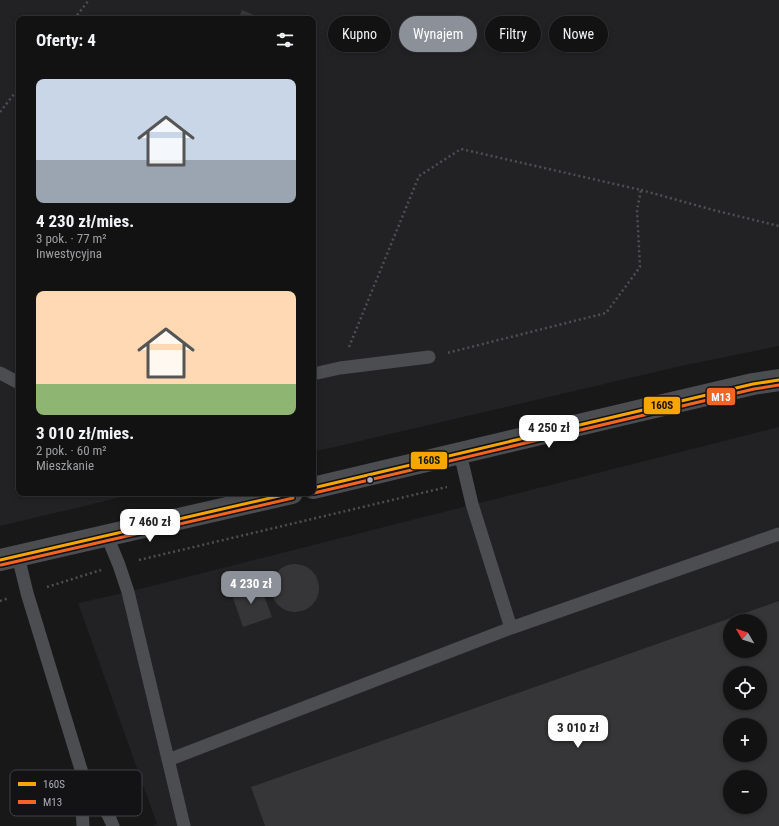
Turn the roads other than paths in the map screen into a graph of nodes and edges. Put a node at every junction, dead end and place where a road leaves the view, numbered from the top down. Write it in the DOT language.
graph roads {
  1 [pos="429,357"];
  2 [pos="0,373"];
  3 [pos="316,373"];
  4 [pos="779,380"];
  5 [pos="16,382"];
  6 [pos="460,453"];
  7 [pos="316,487"];
  8 [pos="279,496"];
  9 [pos="779,534"];
  10 [pos="107,536"];
  11 [pos="9,558"];
  12 [pos="511,628"];
  13 [pos="168,760"];
  14 [pos="81,770"];
  15 [pos="82,816"];
  16 [pos="110,816"];
  17 [pos="83,826"];
  18 [pos="113,826"];
  19 [pos="184,826"];
  1 -- 3 [label="lane"];
  2 -- 5 [label="lane"];
  4 -- 6 [label="street"];
  6 -- 7 [label="street"];
  6 -- 12 [label="lane"];
  8 -- 10 [label="street"];
  9 -- 12 [label="lane"];
  10 -- 11 [label="street"];
  10 -- 13 [label="lane"];
  11 -- 14 [label="lane"];
  12 -- 13 [label="lane"];
  13 -- 19 [label="lane"];
  15 -- 17 [label="lane"];
  16 -- 18 [label="lane"];
}
